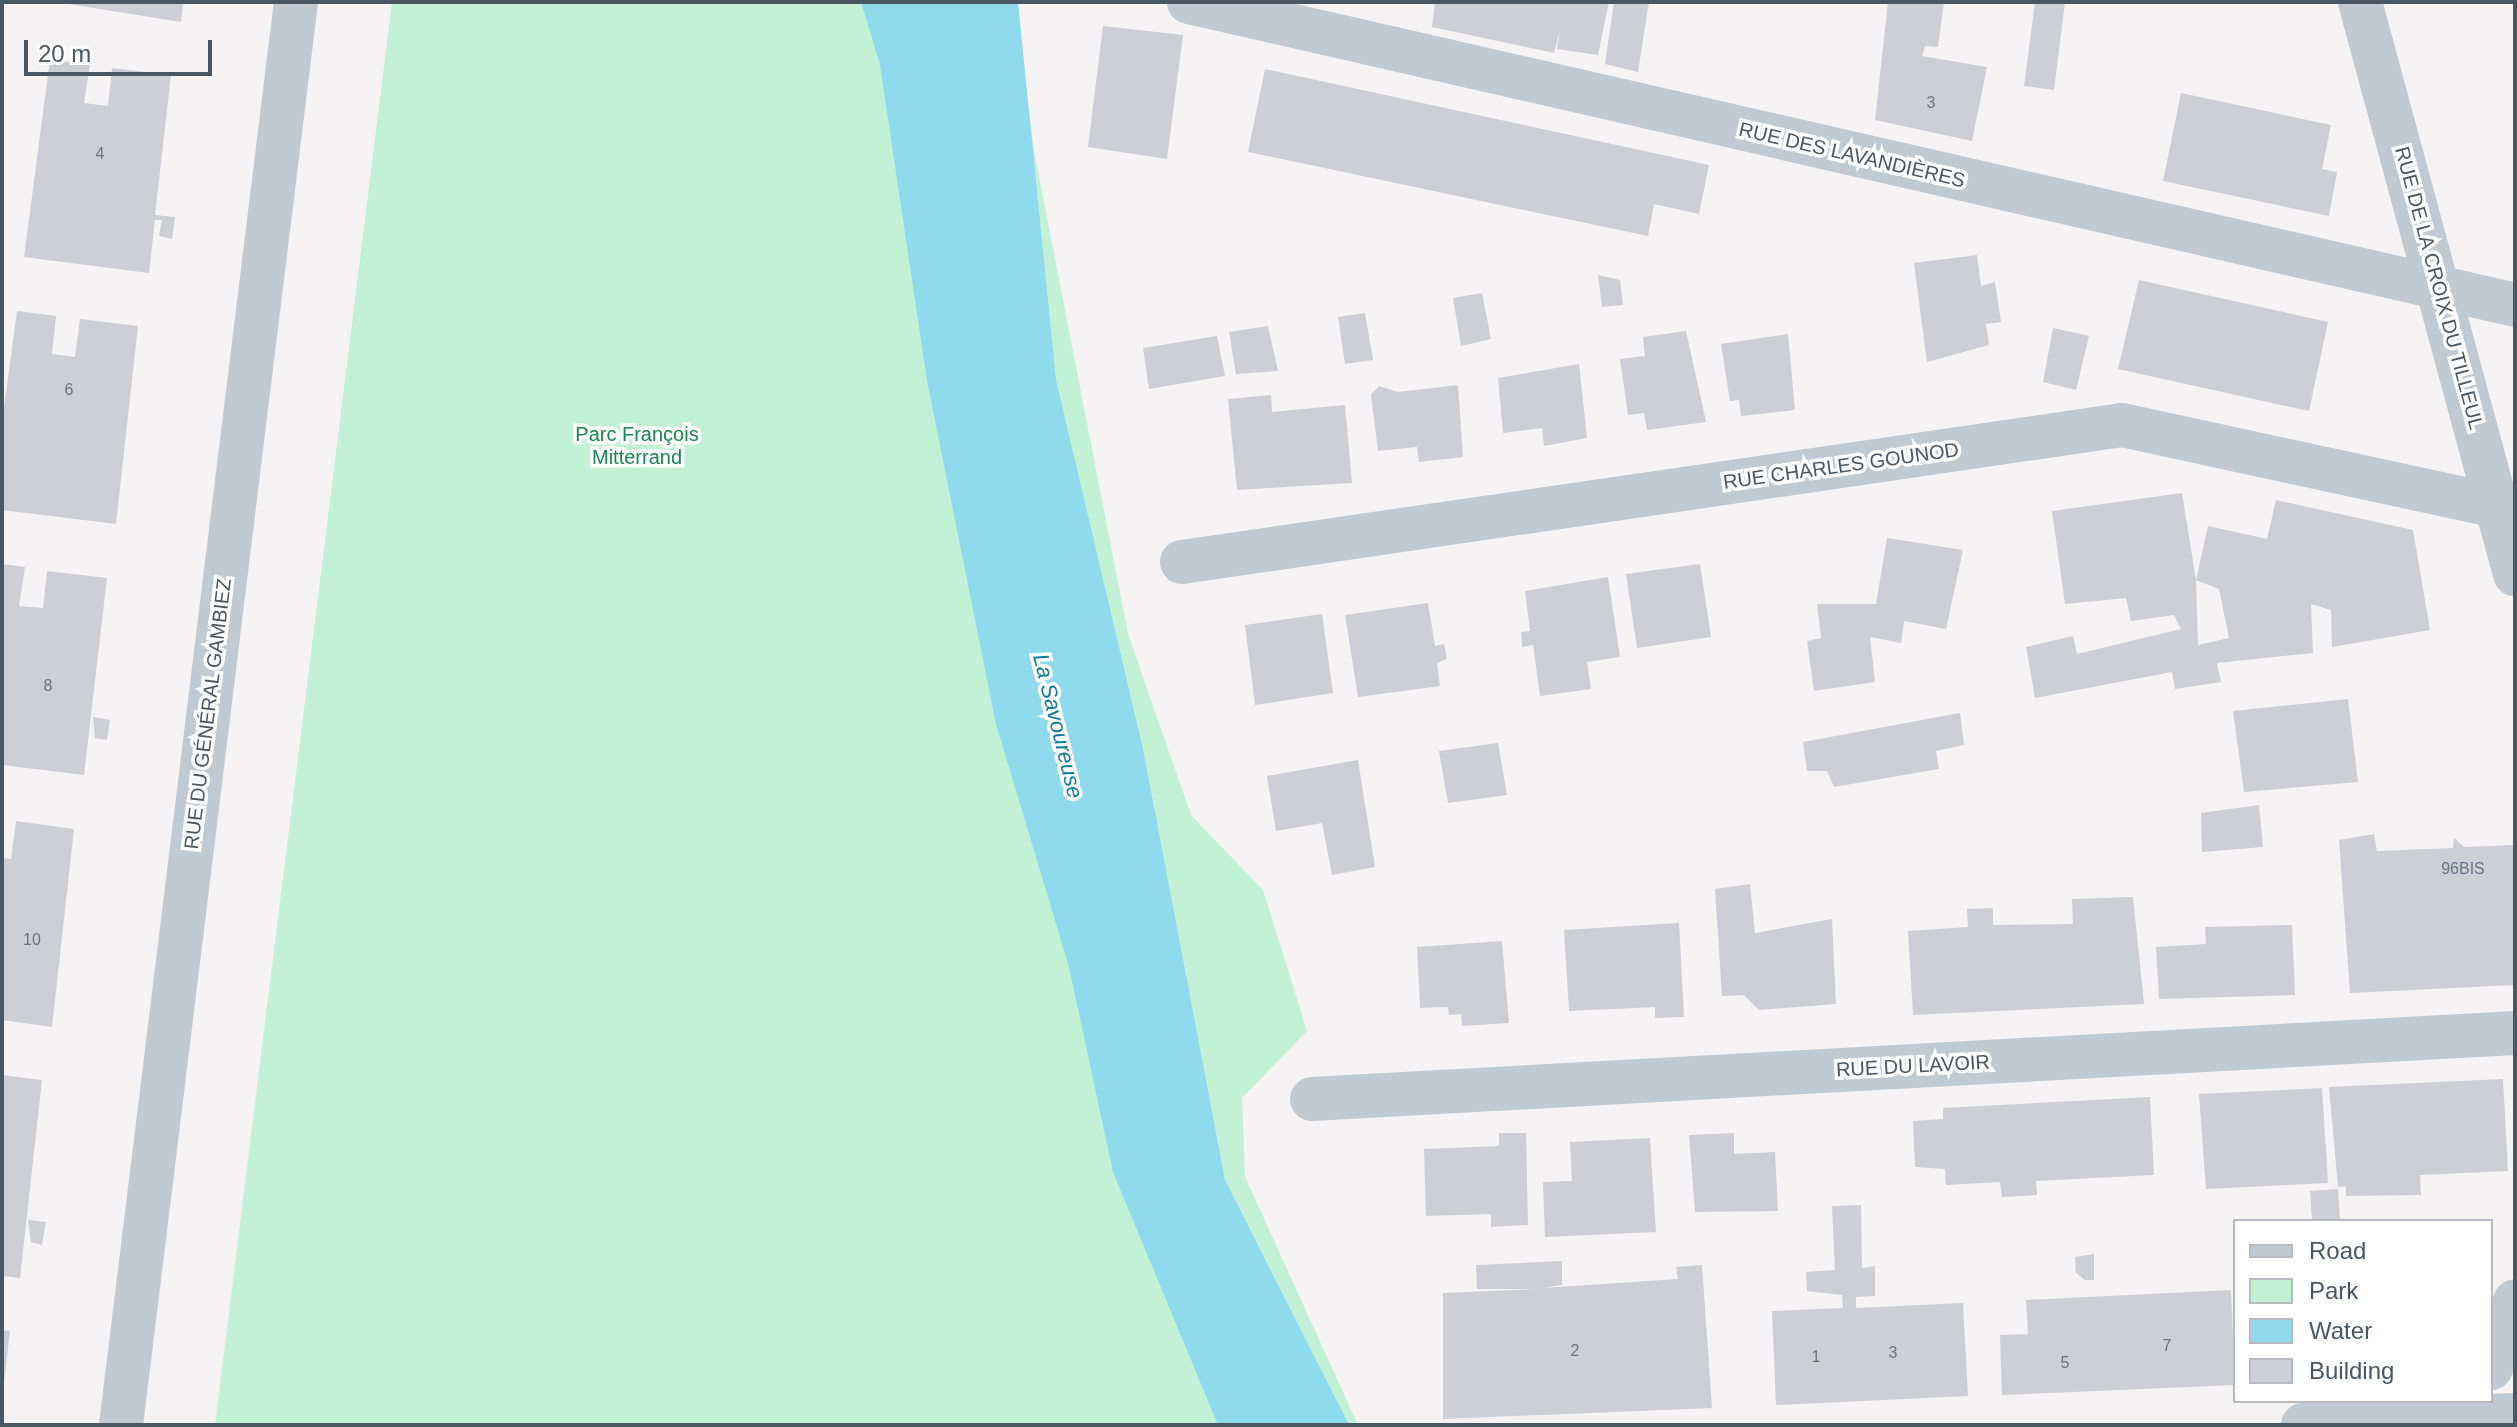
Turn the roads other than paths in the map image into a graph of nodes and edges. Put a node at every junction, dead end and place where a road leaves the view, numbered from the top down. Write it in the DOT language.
graph roads {
  1 [pos="296,2"];
  2 [pos="1189,2"];
  3 [pos="2360,2"];
  4 [pos="2443,290"];
  5 [pos="2515,305"];
  6 [pos="2497,506"];
  7 [pos="1182,562"];
  8 [pos="2515,574"];
  9 [pos="2515,1033"];
  10 [pos="1312,1099"];
  11 [pos="2515,1301"];
  12 [pos="2493,1362"];
  13 [pos="2485,1415"];
  14 [pos="121,1425"];
  15 [pos="2303,1425"];
  1 -- 14 [label="street, RUE DU GÉNÉRAL GAMBIEZ"];
  2 -- 4 [label="street, RUE DES LAVANDIÈRES"];
  3 -- 4 [label="street, RUE DE LA CROIX DU TILLEUL"];
  4 -- 5 [label="street, RUE DES LAVANDIÈRES"];
  4 -- 6 [label="street, RUE DE LA CROIX DU TILLEUL"];
  6 -- 7 [label="street, RUE CHARLES GOUNOD"];
  6 -- 8 [label="street, RUE DE LA CROIX DU TILLEUL"];
  9 -- 10 [label="street, RUE DU LAVOIR"];
  11 -- 12 [label="street"];
  13 -- 15 [label="street"];
}
